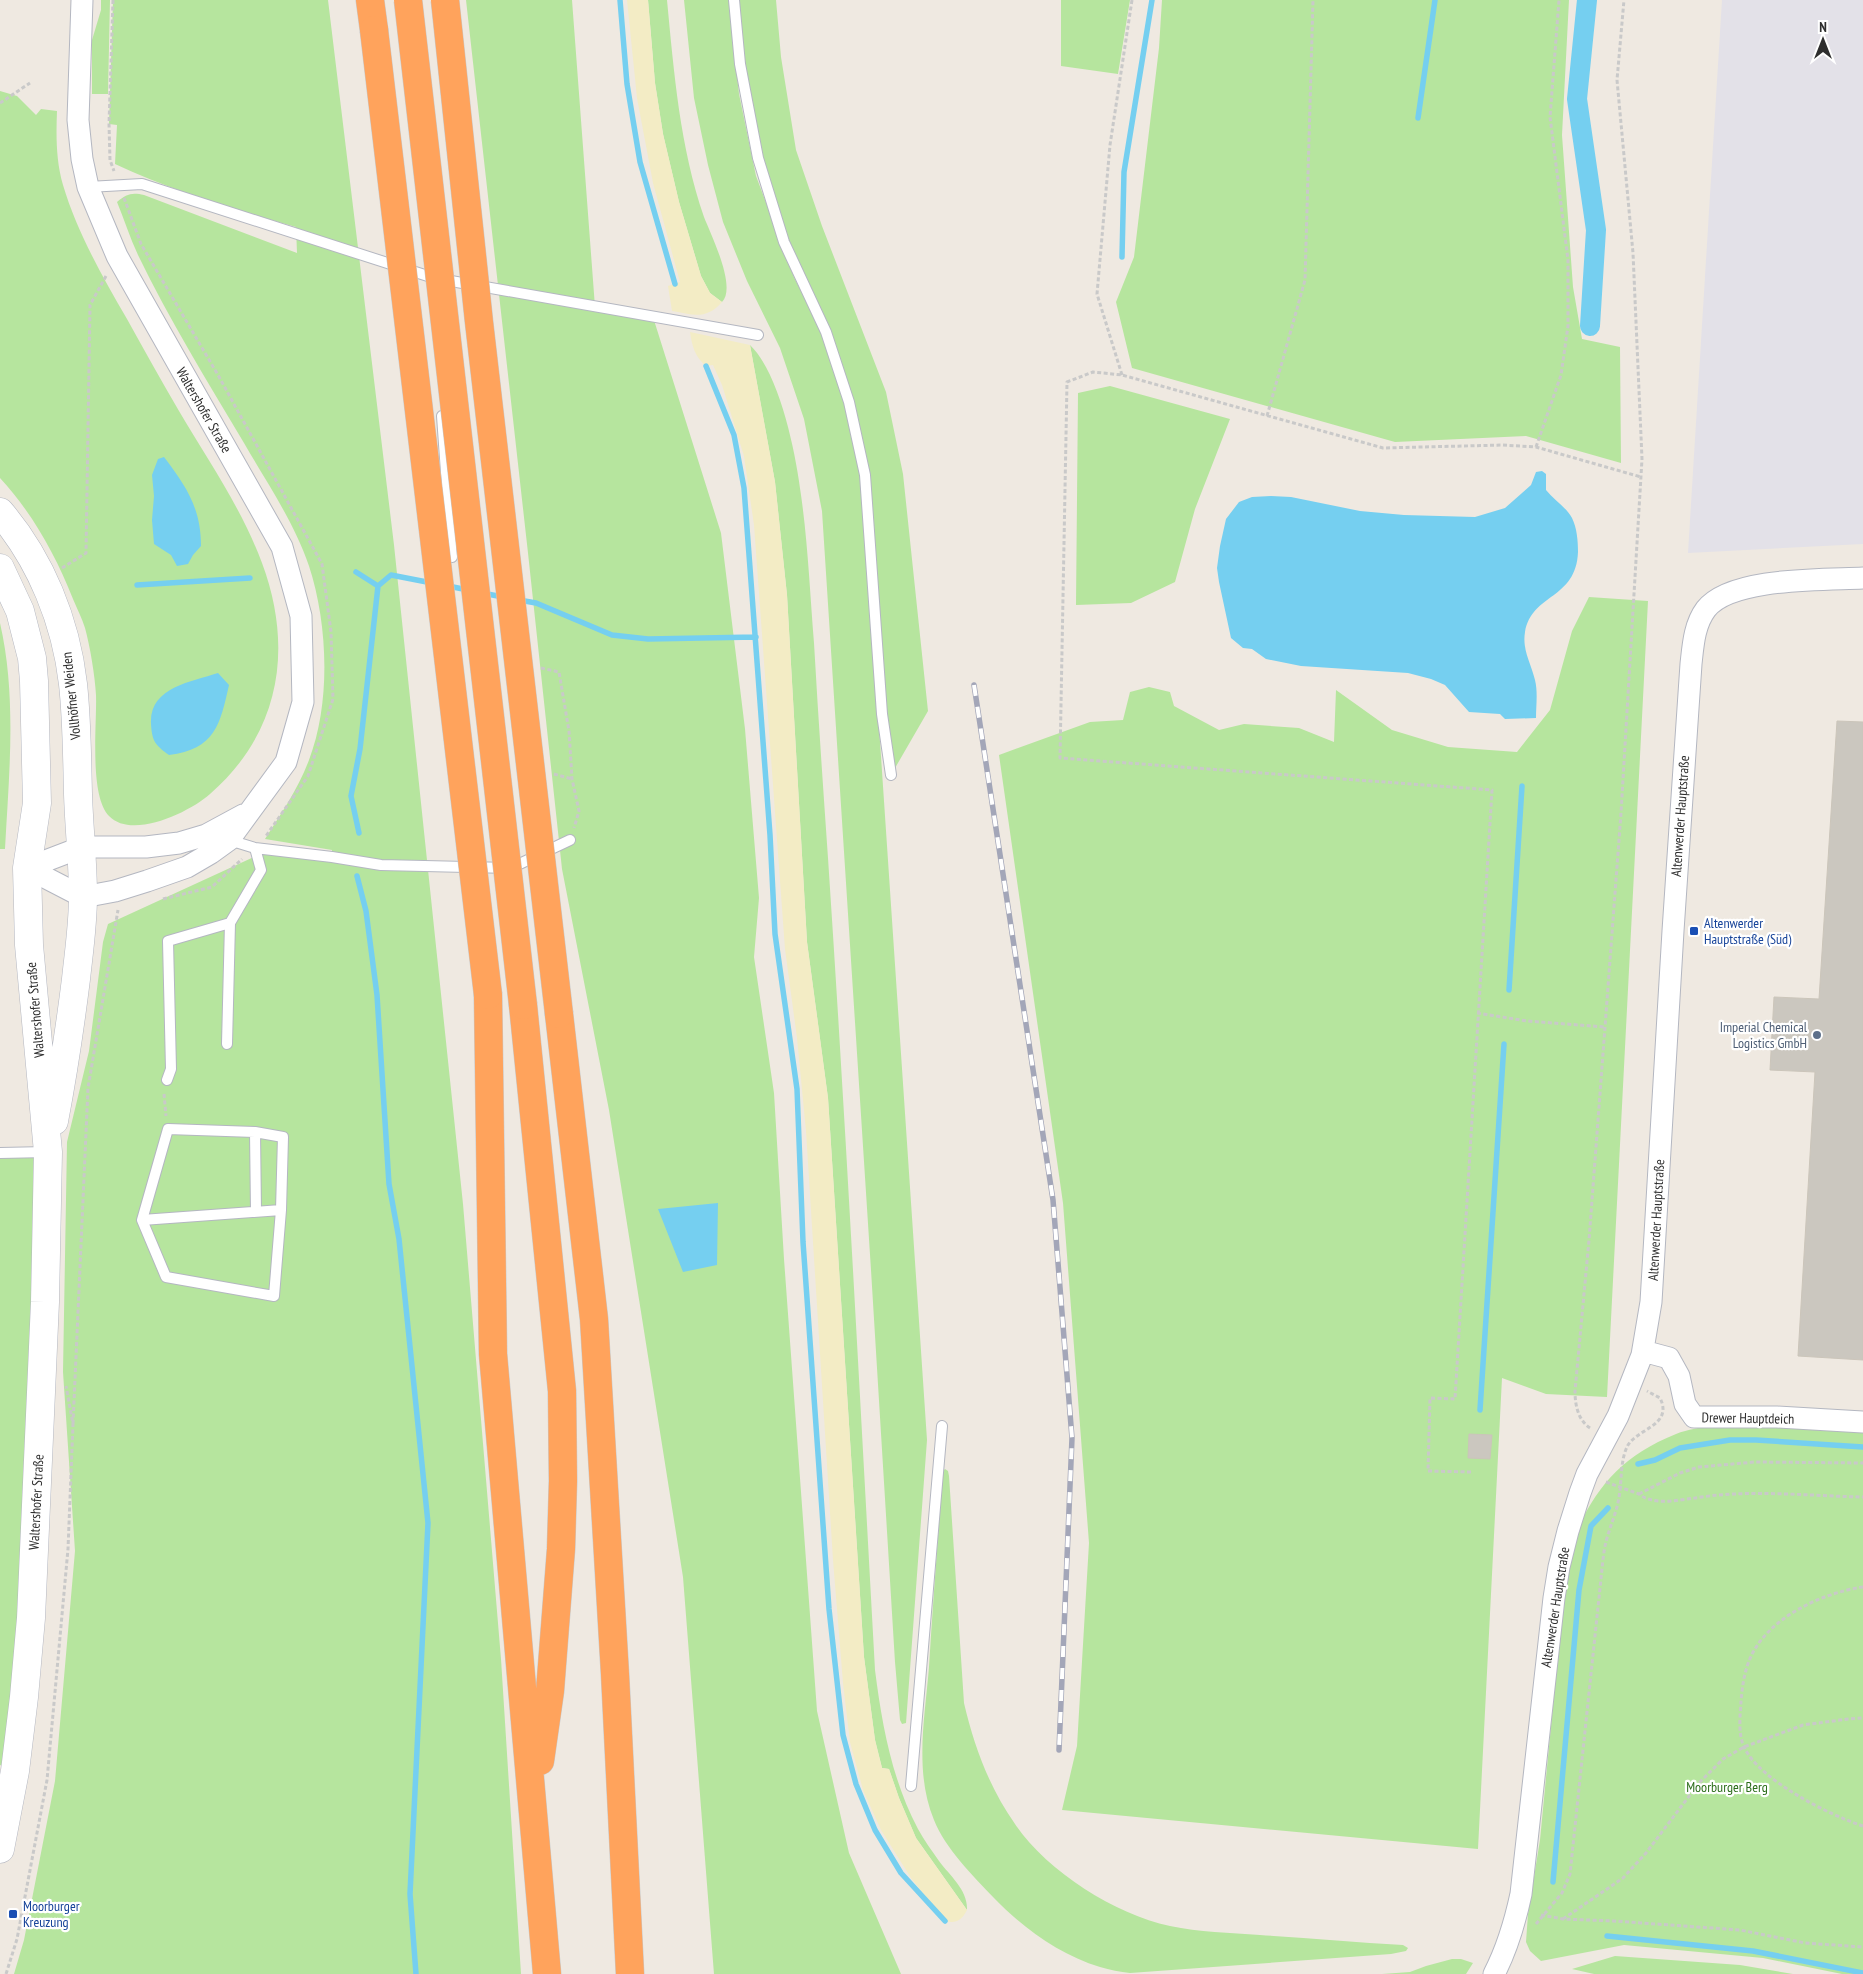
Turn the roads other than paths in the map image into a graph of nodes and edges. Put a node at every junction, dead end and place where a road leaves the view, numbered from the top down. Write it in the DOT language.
graph roads {
  1 [pos="82,0"];
  2 [pos="370,0"];
  3 [pos="398,0"];
  4 [pos="408,0"];
  5 [pos="445,0"];
  6 [pos="734,0"];
  7 [pos="88,187"];
  8 [pos="434,278"];
  9 [pos="758,335"];
  10 [pos="439,368"];
  11 [pos="442,408"];
  12 [pos="0,512"];
  13 [pos="452,557"];
  14 [pos="0,568"];
  15 [pos="1863,578"];
  16 [pos="891,775"];
  17 [pos="250,812"];
  18 [pos="229,840"];
  19 [pos="570,840"];
  20 [pos="82,846"];
  21 [pos="255,848"];
  22 [pos="27,868"];
  23 [pos="83,897"];
  24 [pos="230,924"];
  25 [pos="227,1044"];
  26 [pos="167,1080"];
  27 [pos="256,1132"];
  28 [pos="48,1152"];
  29 [pos="0,1153"];
  30 [pos="281,1210"];
  31 [pos="256,1212"];
  32 [pos="142,1220"];
  33 [pos="1643,1351"];
  34 [pos="1863,1422"];
  35 [pos="942,1426"];
  36 [pos="911,1786"];
  37 [pos="534,1817"];
  38 [pos="0,1849"];
  39 [pos="547,1974"];
  40 [pos="630,1974"];
  41 [pos="1494,1974"];
  1 -- 7 [label="street, Waltershofer Straße"];
  2 -- 37 [label="highway, bridge"];
  3 -- 8 [label="lane"];
  4 -- 37 [label="highway, bridge"];
  5 -- 40 [label="highway, bridge"];
  6 -- 16 [label="lane"];
  7 -- 8 [label="lane"];
  7 -- 17 [label="street, Waltershofer Straße"];
  8 -- 9 [label="lane"];
  8 -- 10 [label="lane"];
  11 -- 13 [label="lane"];
  12 -- 20 [label="main road, Vollhöfner Weiden"];
  14 -- 22 [label="main road"];
  15 -- 33 [label="street, Altenwerder Hauptstraße"];
  17 -- 18 [label="street, Waltershofer Straße"];
  17 -- 20 [label="street, Waltershofer Straße"];
  18 -- 21 [label="lane"];
  18 -- 23 [label="street, Waltershofer Straße"];
  19 -- 21 [label="lane"];
  20 -- 22 [label="street, Waltershofer Straße"];
  20 -- 23 [label="main road, Vollhöfner Weiden"];
  21 -- 24 [label="lane"];
  22 -- 23 [label="street"];
  22 -- 28 [label="main road, Waltershofer Straße"];
  23 -- 28 [label="main road, Waltershofer Straße"];
  24 -- 25 [label="lane"];
  24 -- 26 [label="lane"];
  27 -- 30 [label="lane"];
  27 -- 31 [label="lane"];
  27 -- 32 [label="lane"];
  28 -- 29 [label="lane"];
  28 -- 38 [label="main road, Waltershofer Straße"];
  30 -- 31 [label="lane"];
  30 -- 32 [label="lane"];
  31 -- 32 [label="lane"];
  33 -- 34 [label="street, Drewer Hauptdeich"];
  33 -- 41 [label="street, Altenwerder Hauptstraße"];
  35 -- 36 [label="lane"];
  37 -- 39 [label="highway"];
}
